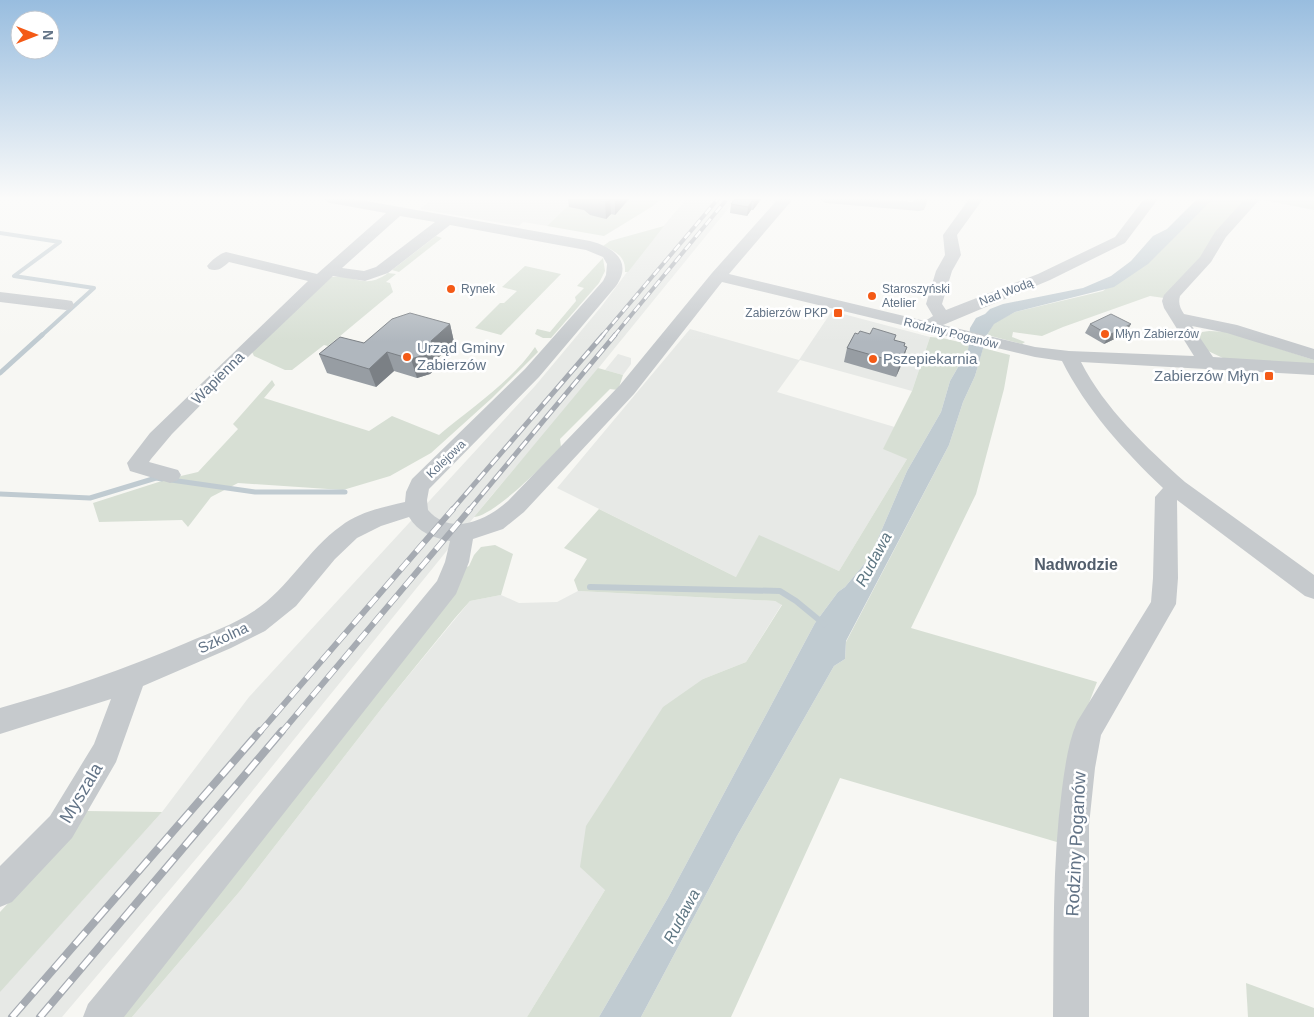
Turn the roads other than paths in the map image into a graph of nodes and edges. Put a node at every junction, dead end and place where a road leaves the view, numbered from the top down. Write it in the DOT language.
graph roads {
  1 [pos="359,246"];
  2 [pos="413,246"];
  3 [pos="591,246"];
  4 [pos="742,246"];
  5 [pos="952,246"];
  6 [pos="1107,246"];
  7 [pos="1213,246"];
  8 [pos="215,266"];
  9 [pos="324,275"];
  10 [pos="718,276"];
  11 [pos="0,296"];
  12 [pos="66,304"];
  13 [pos="1180,318"];
  14 [pos="938,325"];
  15 [pos="1314,355"];
  16 [pos="1069,356"];
  17 [pos="1207,362"];
  18 [pos="1314,369"];
  19 [pos="170,475"];
  20 [pos="1177,488"];
  21 [pos="416,507"];
  22 [pos="463,533"];
  23 [pos="1314,589"];
  24 [pos="132,677"];
  25 [pos="0,721"];
  26 [pos="0,890"];
  27 [pos="102,1017"];
  28 [pos="1071,1017"];
  1 -- 9 [label="street, Wapienna"];
  2 -- 9 [label="street"];
  3 -- 21 [label="street, Kolejowa"];
  4 -- 10 [label="street"];
  5 -- 14 [label="street"];
  6 -- 14 [label="street, Nad Wodą"];
  7 -- 13 [label="street"];
  8 -- 9 [label="street"];
  9 -- 19 [label="street, Wapienna"];
  10 -- 14 [label="street, Rodziny Poganów"];
  10 -- 22 [label="street"];
  11 -- 12 [label="street"];
  13 -- 15 [label="street"];
  13 -- 17 [label="street"];
  14 -- 16 [label="street, Rodziny Poganów"];
  16 -- 17 [label="street, Rodziny Poganów"];
  16 -- 20 [label="street"];
  17 -- 18 [label="street, Rodziny Poganów"];
  20 -- 23 [label="street"];
  20 -- 28 [label="street, Rodziny Poganów"];
  21 -- 22 [label="street"];
  21 -- 24 [label="street, Szkolna"];
  22 -- 27 [label="street"];
  24 -- 25 [label="street, Szkolna"];
  24 -- 26 [label="street, Myszala"];
}
